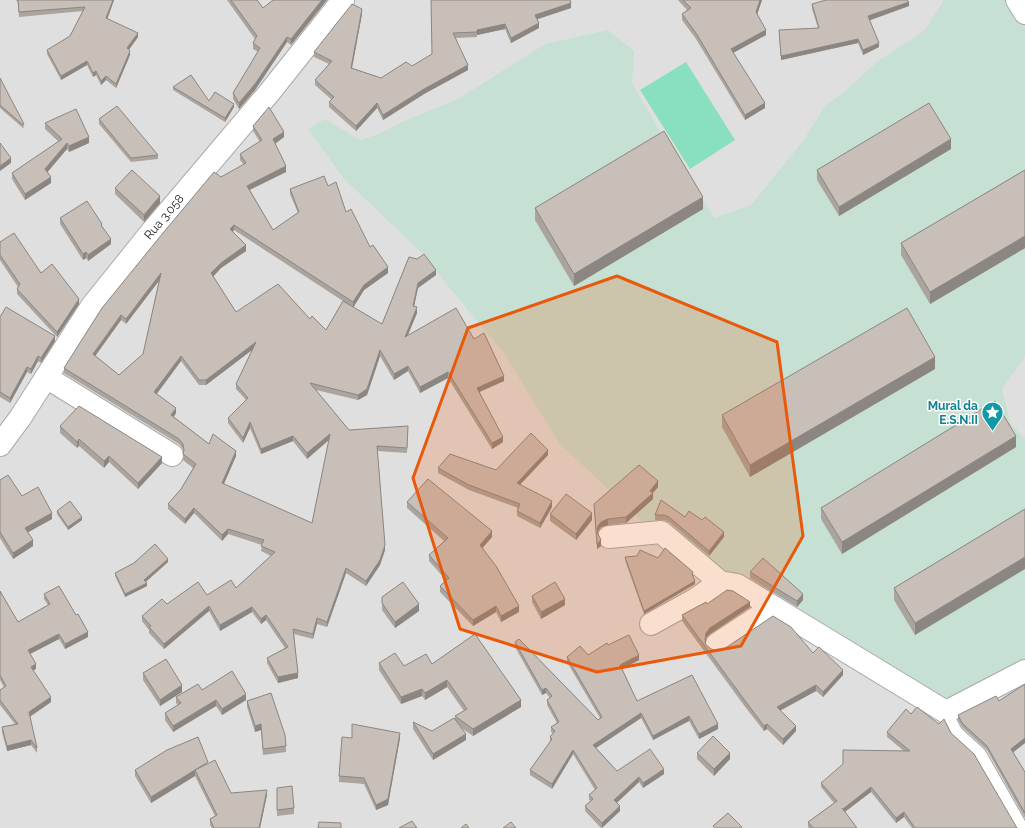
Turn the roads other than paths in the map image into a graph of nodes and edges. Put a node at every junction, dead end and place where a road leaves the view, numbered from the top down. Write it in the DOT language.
graph roads {
  1 [pos="343,0"];
  2 [pos="1017,0"];
  3 [pos="1025,13"];
  4 [pos="46,376"];
  5 [pos="0,446"];
  6 [pos="172,455"];
  7 [pos="609,537"];
  8 [pos="720,582"];
  9 [pos="773,607"];
  10 [pos="651,624"];
  11 [pos="717,644"];
  12 [pos="1025,671"];
  13 [pos="946,712"];
  14 [pos="1022,828"];
  1 -- 4 [label="street, Rua 3.058"];
  2 -- 3 [label="street"];
  4 -- 5 [label="street, Rua 3.058"];
  4 -- 6 [label="street"];
  7 -- 8 [label="street"];
  8 -- 9 [label="street"];
  8 -- 10 [label="street"];
  9 -- 11 [label="street"];
  9 -- 13 [label="street"];
  12 -- 13 [label="street"];
  13 -- 14 [label="lane"];
}
